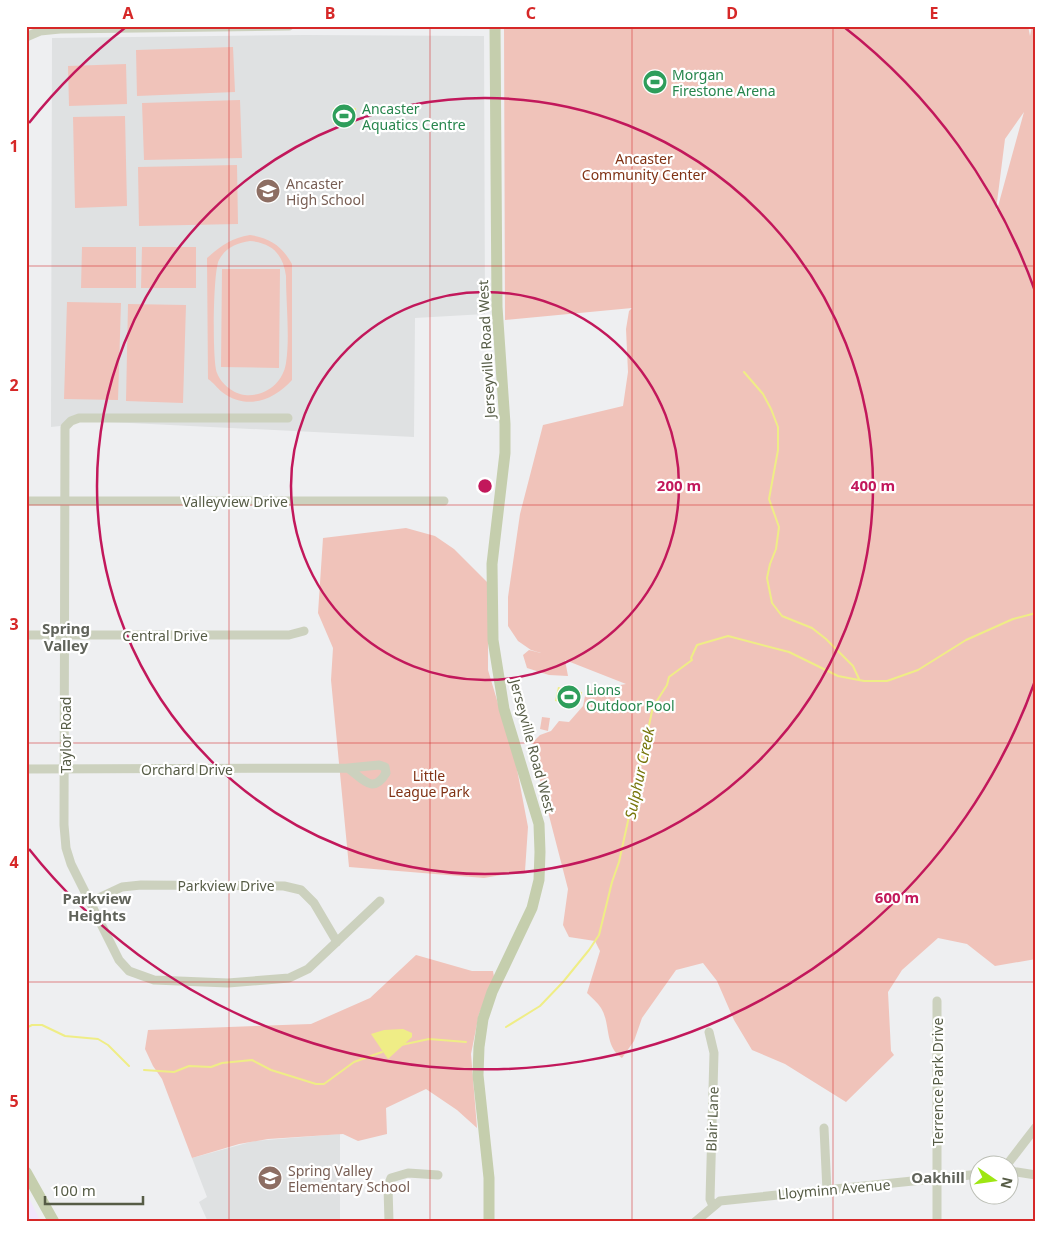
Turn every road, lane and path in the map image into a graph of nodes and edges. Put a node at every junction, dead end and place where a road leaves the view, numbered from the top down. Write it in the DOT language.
graph roads {
  1 [pos="289,26"];
  2 [pos="495,26"];
  3 [pos="88,27"];
  4 [pos="26,37"];
  5 [pos="288,418"];
  6 [pos="26,501"];
  7 [pos="64,501"];
  8 [pos="444,501"];
  9 [pos="304,631"];
  10 [pos="64,635"];
  11 [pos="26,636"];
  12 [pos="348,768"];
  13 [pos="26,769"];
  14 [pos="65,769"];
  15 [pos="380,901"];
  16 [pos="90,902"];
  17 [pos="337,942"];
  18 [pos="938,1001"];
  19 [pos="709,1032"];
  20 [pos="1036,1127"];
  21 [pos="824,1128"];
  22 [pos="1014,1156"];
  23 [pos="26,1172"];
  24 [pos="1020,1173"];
  25 [pos="438,1175"];
  26 [pos="970,1175"];
  27 [pos="1036,1175"];
  28 [pos="937,1178"];
  29 [pos="826,1191"];
  30 [pos="713,1206"];
  31 [pos="54,1222"];
  32 [pos="389,1222"];
  33 [pos="489,1222"];
  34 [pos="695,1222"];
  35 [pos="937,1222"];
  1 -- 3 [label="street"];
  2 -- 33 [label="main road, Jerseyville Road West"];
  3 -- 4 [label="street"];
  5 -- 7 [label="street, Taylor Road"];
  6 -- 7 [label="street, Valleyview Drive"];
  7 -- 8 [label="street, Valleyview Drive"];
  7 -- 10 [label="street, Taylor Road"];
  9 -- 10 [label="street, Central Drive"];
  10 -- 11 [label="street, Central Drive"];
  10 -- 14 [label="street, Taylor Road"];
  12 -- 14 [label="street, Orchard Drive"];
  13 -- 14 [label="street, Orchard Drive"];
  14 -- 16 [label="street, Taylor Road"];
  15 -- 17 [label="street, Taylor Road"];
  16 -- 17 [label="street, Parkview Drive"];
  16 -- 17 [label="street, Taylor Road"];
  18 -- 28 [label="street, Terrence Park Drive"];
  19 -- 30 [label="street, Blair Lane"];
  20 -- 22 [label="street"];
  21 -- 29 [label="street"];
  23 -- 31 [label="main road"];
  24 -- 27 [label="street"];
  25 -- 32 [label="street"];
  26 -- 28 [label="street, Lloyminn Avenue"];
  28 -- 29 [label="street, Lloyminn Avenue"];
  28 -- 35 [label="street, Terrence Park Drive"];
  29 -- 30 [label="street, Lloyminn Avenue"];
  30 -- 34 [label="street, Lloyminn Avenue"];
}
